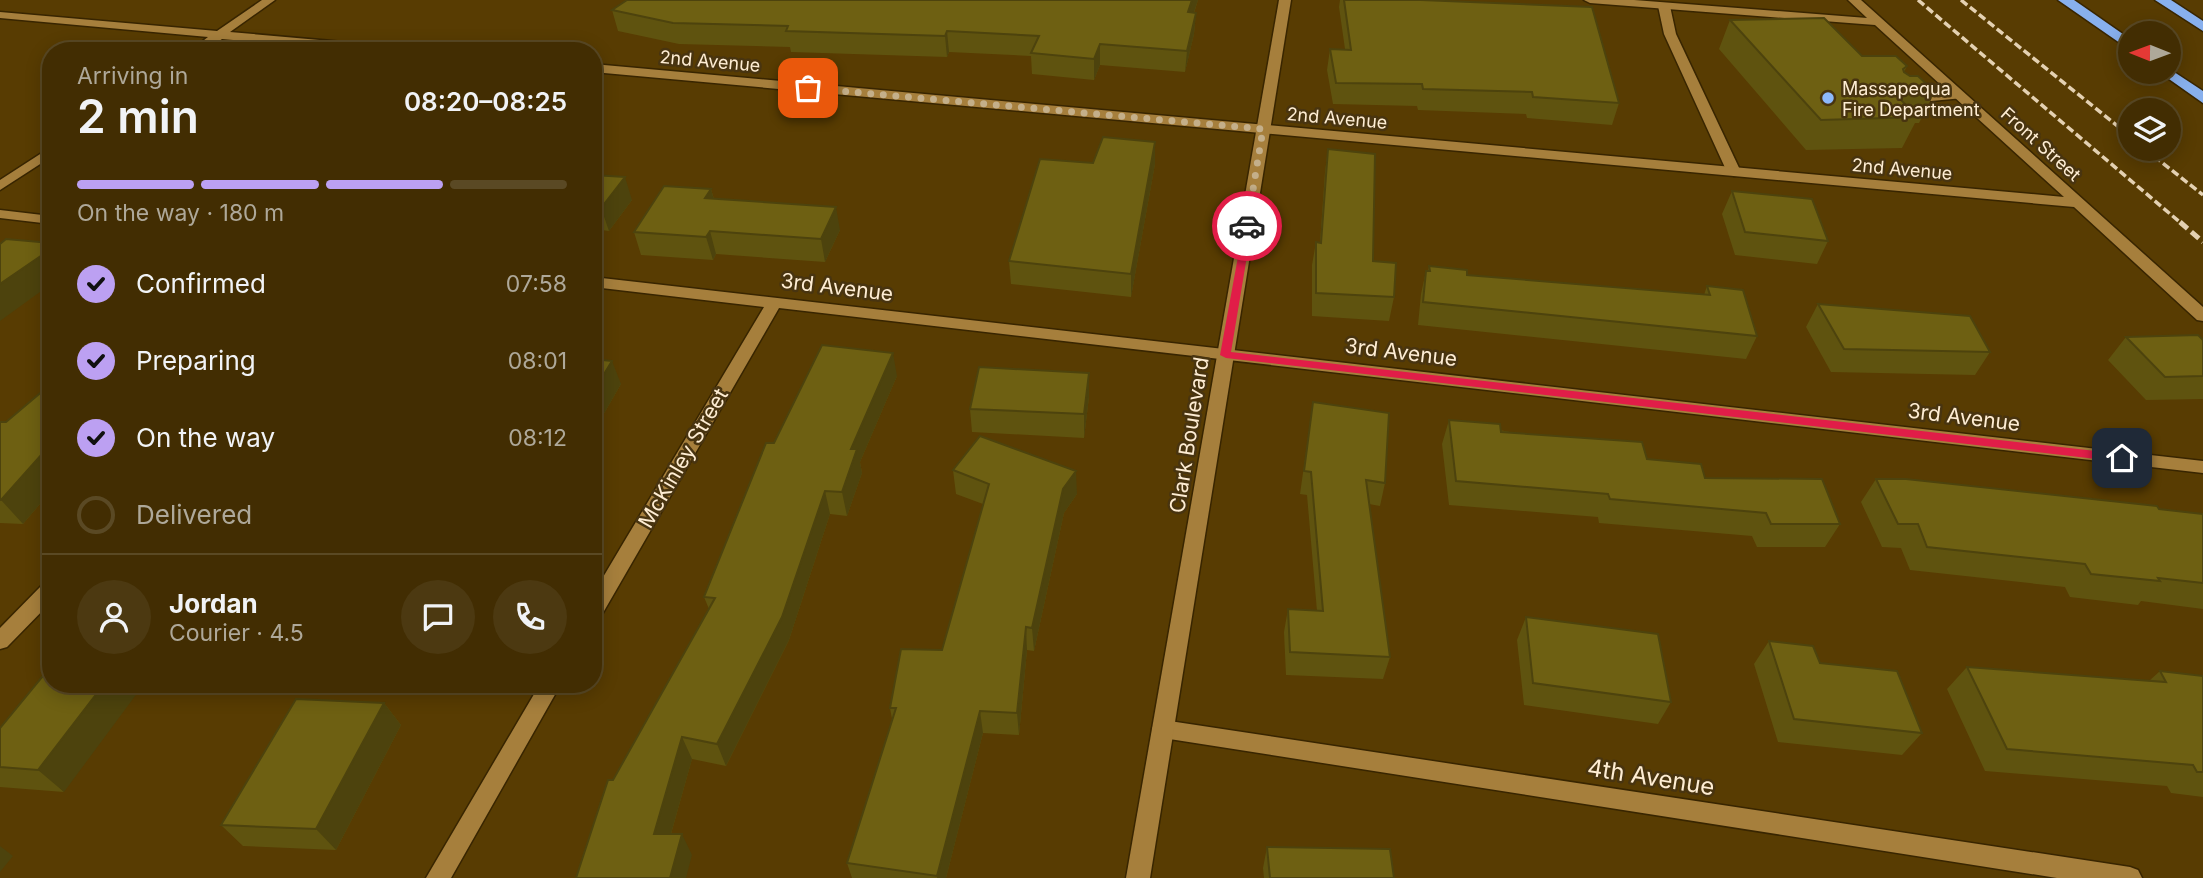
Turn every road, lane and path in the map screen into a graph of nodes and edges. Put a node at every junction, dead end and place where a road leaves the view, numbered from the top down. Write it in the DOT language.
graph roads {
  1 [pos="269,0"];
  2 [pos="1285,0"];
  3 [pos="1590,0"];
  4 [pos="1854,0"];
  5 [pos="2065,0"];
  6 [pos="2162,0"];
  7 [pos="1664,6"];
  8 [pos="0,15"];
  9 [pos="1879,22"];
  10 [pos="2203,27"];
  11 [pos="219,34"];
  12 [pos="2118,38"];
  13 [pos="208,42"];
  14 [pos="304,42"];
  15 [pos="602,69"];
  16 [pos="2181,83"];
  17 [pos="1959,95"];
  18 [pos="2203,98"];
  19 [pos="1896,100"];
  20 [pos="1263,129"];
  21 [pos="42,157"];
  22 [pos="1734,172"];
  23 [pos="0,186"];
  24 [pos="2078,203"];
  25 [pos="4,218"];
  26 [pos="42,220"];
  27 [pos="602,283"];
  28 [pos="774,303"];
  29 [pos="2203,316"];
  30 [pos="1226,355"];
  31 [pos="2203,467"];
  32 [pos="602,597"];
  33 [pos="42,598"];
  34 [pos="0,640"];
  35 [pos="546,693"];
  36 [pos="1163,729"];
  37 [pos="438,878"];
  38 [pos="1138,878"];
  39 [pos="2130,878"];
  1 -- 11 [label="street"];
  2 -- 20 [label="street, Clark Boulevard"];
  3 -- 7 [label="street"];
  4 -- 9 [label="street, Front Street"];
  5 -- 12 [label="highway"];
  6 -- 10 [label="highway"];
  7 -- 9 [label="street"];
  7 -- 22 [label="street"];
  8 -- 11 [label="street"];
  9 -- 17 [label="street, Front Street"];
  11 -- 13 [label="street"];
  11 -- 14 [label="street"];
  15 -- 20 [label="street, 2nd Avenue"];
  16 -- 18 [label="highway"];
  17 -- 19 [label="street"];
  17 -- 24 [label="street, Front Street"];
  20 -- 22 [label="street, 2nd Avenue"];
  20 -- 30 [label="street, Clark Boulevard"];
  21 -- 23 [label="street"];
  22 -- 24 [label="street, 2nd Avenue"];
  24 -- 29 [label="street, Front Street"];
  25 -- 26 [label="street"];
  27 -- 28 [label="street, 3rd Avenue"];
  28 -- 30 [label="street, 3rd Avenue"];
  28 -- 32 [label="street, McKinley Street"];
  30 -- 31 [label="street, 3rd Avenue"];
  30 -- 36 [label="street, Clark Boulevard"];
  33 -- 34 [label="street"];
  35 -- 37 [label="street"];
  36 -- 38 [label="street, Clark Boulevard"];
  36 -- 39 [label="street, 4th Avenue"];
}
